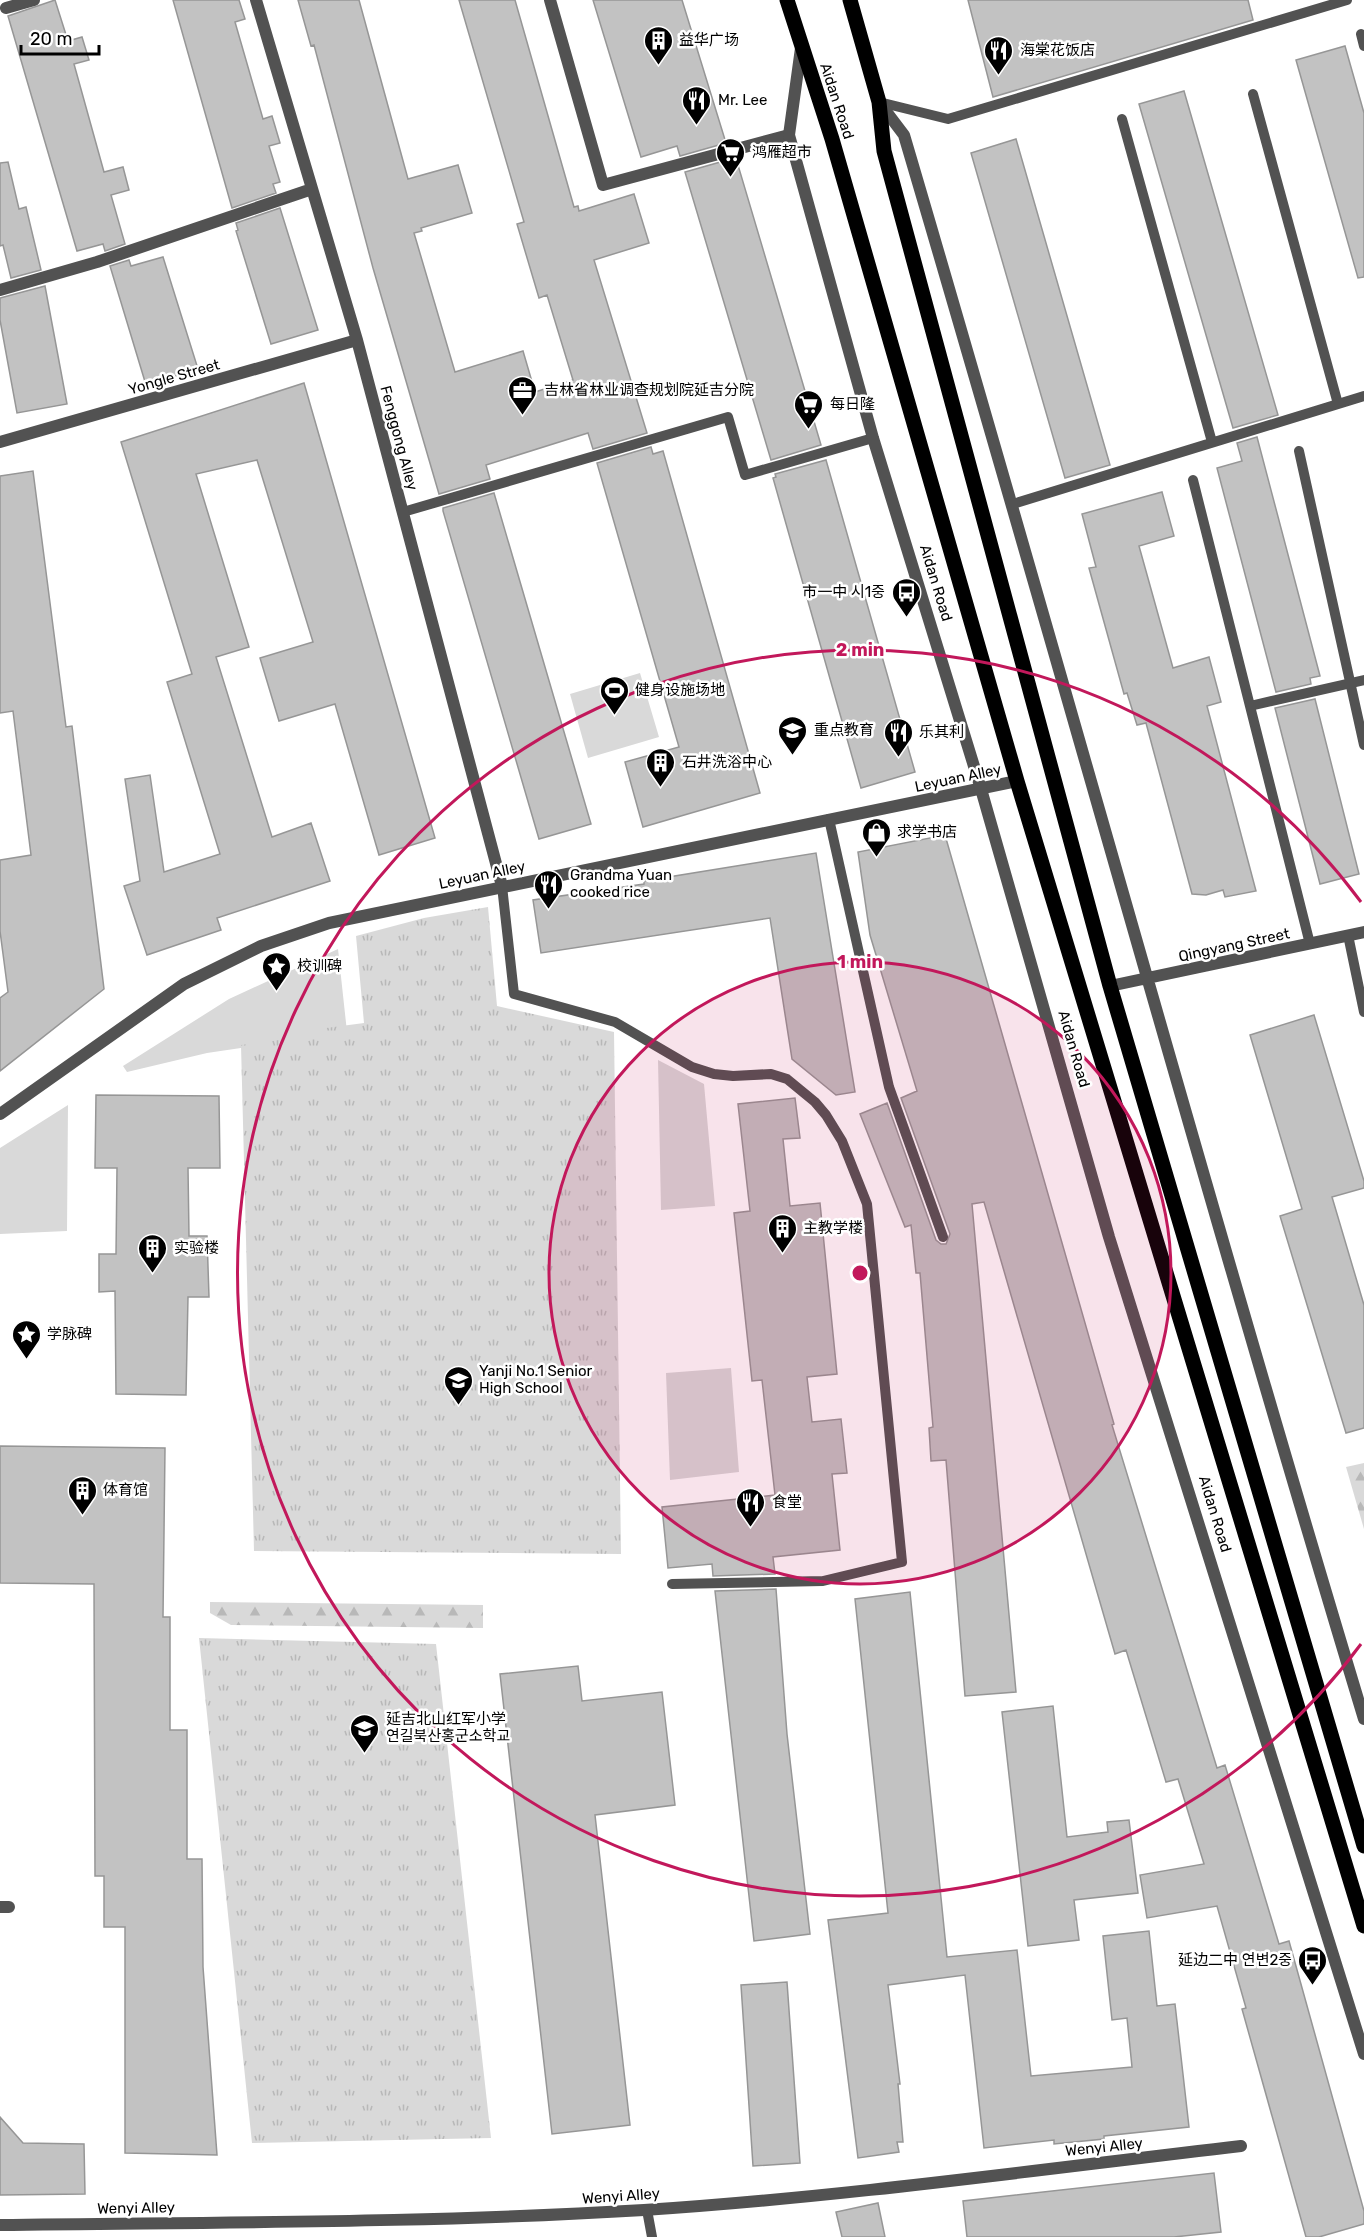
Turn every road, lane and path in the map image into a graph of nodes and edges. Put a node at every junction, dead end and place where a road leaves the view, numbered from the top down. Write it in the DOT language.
graph roads {
  1 [pos="34,0"];
  2 [pos="256,0"];
  3 [pos="550,0"];
  4 [pos="787,0"];
  5 [pos="850,0"];
  6 [pos="1347,0"];
  7 [pos="6,8"];
  8 [pos="801,48"];
  9 [pos="1253,94"];
  10 [pos="879,102"];
  11 [pos="1122,119"];
  12 [pos="789,135"];
  13 [pos="312,189"];
  14 [pos="0,290"];
  15 [pos="357,340"];
  16 [pos="1364,396"];
  17 [pos="1338,404"];
  18 [pos="873,438"];
  19 [pos="0,442"];
  20 [pos="1212,442"];
  21 [pos="1299,451"];
  22 [pos="1193,480"];
  23 [pos="1013,504"];
  24 [pos="403,512"];
  25 [pos="1364,680"];
  26 [pos="1350,683"];
  27 [pos="1250,706"];
  28 [pos="1364,745"];
  29 [pos="1017,781"];
  30 [pos="981,789"];
  31 [pos="829,819"];
  32 [pos="502,886"];
  33 [pos="1364,932"];
  34 [pos="1348,935"];
  35 [pos="1310,944"];
  36 [pos="1147,979"];
  37 [pos="1110,986"];
  38 [pos="1364,1012"];
  39 [pos="0,1114"];
  40 [pos="943,1237"];
  41 [pos="672,1584"];
  42 [pos="1364,1719"];
  43 [pos="1364,1846"];
  44 [pos="1364,1926"];
  45 [pos="1364,2054"];
  46 [pos="1241,2146"];
  47 [pos="647,2210"];
  48 [pos="0,2225"];
  49 [pos="652,2237"];
  1 -- 7 [label="street"];
  2 -- 13 [label="street, Fenggong Alley"];
  3 -- 12 [label="street"];
  4 -- 8 [label="main road, Aidan Road"];
  5 -- 10 [label="main road"];
  6 -- 10 [label="lane"];
  8 -- 12 [label="street, Aidan Road"];
  8 -- 29 [label="main road, Aidan Road"];
  9 -- 17 [label="lane"];
  10 -- 23 [label="street"];
  10 -- 37 [label="main road"];
  11 -- 20 [label="lane"];
  12 -- 18 [label="street, Aidan Road"];
  13 -- 14 [label="street"];
  13 -- 15 [label="street, Fenggong Alley"];
  15 -- 19 [label="street, Yongle Street"];
  15 -- 24 [label="street, Fenggong Alley"];
  16 -- 17 [label="lane"];
  17 -- 20 [label="lane"];
  18 -- 24 [label="lane"];
  18 -- 30 [label="street, Aidan Road"];
  20 -- 23 [label="lane"];
  21 -- 26 [label="lane"];
  22 -- 27 [label="lane"];
  23 -- 36 [label="street"];
  24 -- 32 [label="street, Fenggong Alley"];
  25 -- 26 [label="lane"];
  26 -- 27 [label="lane"];
  26 -- 28 [label="lane"];
  27 -- 35 [label="lane"];
  29 -- 30 [label="street, Leyuan Alley"];
  29 -- 44 [label="main road, Aidan Road"];
  30 -- 31 [label="street, Leyuan Alley"];
  30 -- 45 [label="street, Aidan Road"];
  31 -- 32 [label="street, Leyuan Alley"];
  31 -- 40 [label="lane"];
  32 -- 39 [label="street, Leyuan Alley"];
  32 -- 41 [label="lane"];
  33 -- 34 [label="street, Qingyang Street"];
  34 -- 35 [label="street, Qingyang Street"];
  34 -- 38 [label="lane"];
  35 -- 36 [label="street, Qingyang Street"];
  36 -- 37 [label="street, Qingyang Street"];
  36 -- 42 [label="street"];
  37 -- 43 [label="main road"];
  46 -- 47 [label="street, Wenyi Alley"];
  47 -- 48 [label="street, Wenyi Alley"];
  47 -- 49 [label="lane"];
}
